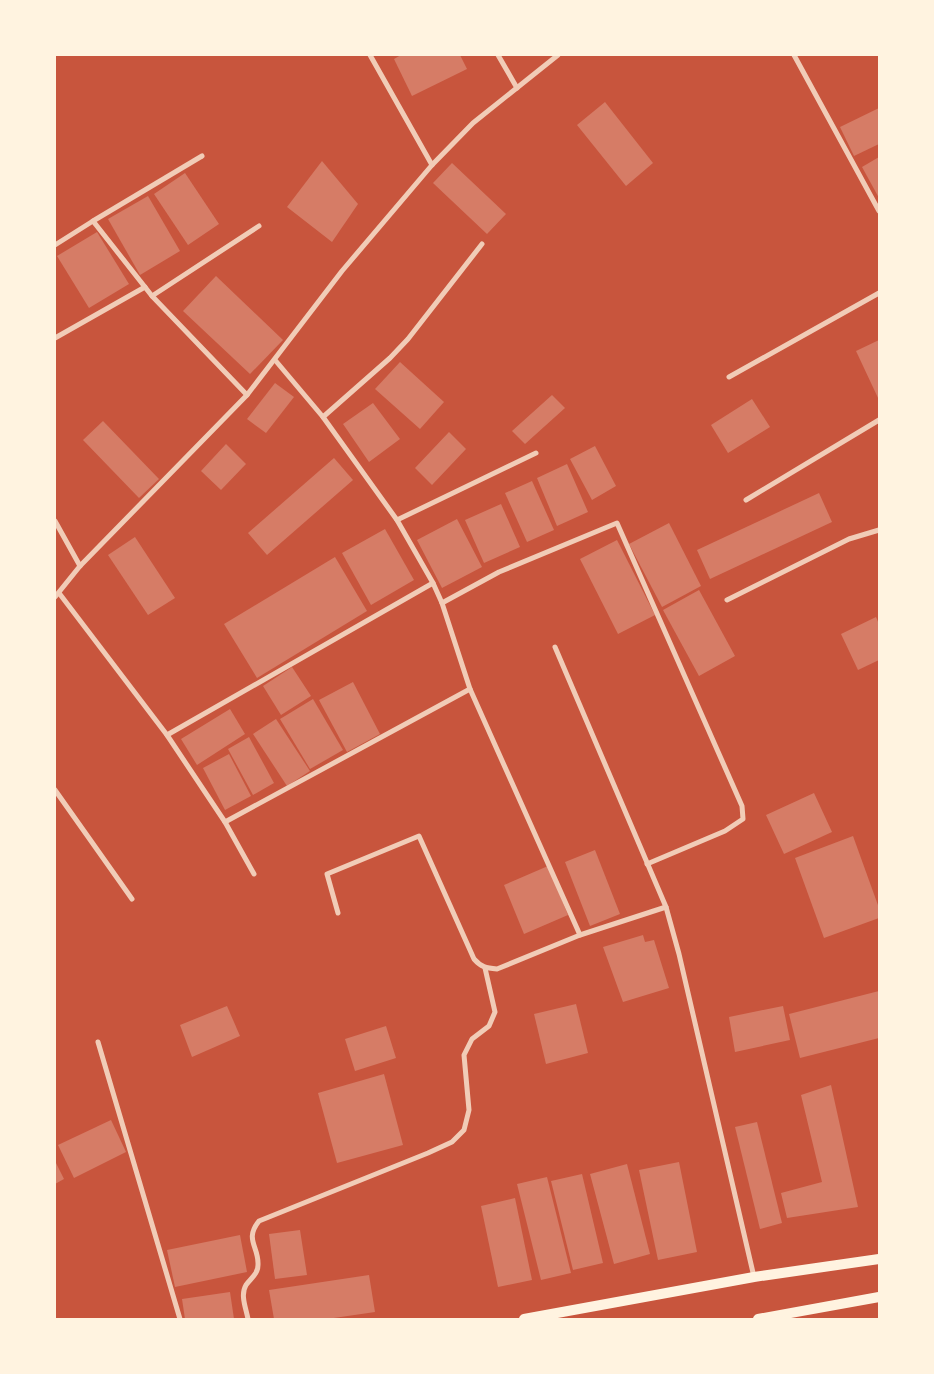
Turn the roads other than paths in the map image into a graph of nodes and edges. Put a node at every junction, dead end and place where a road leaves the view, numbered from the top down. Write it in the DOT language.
graph roads {
  1 [pos="370,55"];
  2 [pos="498,55"];
  3 [pos="558,55"];
  4 [pos="794,55"];
  5 [pos="517,88"];
  6 [pos="202,156"];
  7 [pos="432,164"];
  8 [pos="879,211"];
  9 [pos="93,221"];
  10 [pos="259,226"];
  11 [pos="482,244"];
  12 [pos="55,245"];
  13 [pos="145,287"];
  14 [pos="879,293"];
  15 [pos="152,296"];
  16 [pos="55,338"];
  17 [pos="275,360"];
  18 [pos="729,377"];
  19 [pos="247,395"];
  20 [pos="323,417"];
  21 [pos="879,420"];
  22 [pos="536,453"];
  23 [pos="746,500"];
  24 [pos="396,520"];
  25 [pos="55,521"];
  26 [pos="879,530"];
  27 [pos="80,566"];
  28 [pos="433,583"];
  29 [pos="57,595"];
  30 [pos="727,600"];
  31 [pos="442,603"];
  32 [pos="555,646"];
  33 [pos="470,689"];
  34 [pos="167,735"];
  35 [pos="55,790"];
  36 [pos="225,822"];
  37 [pos="648,864"];
  38 [pos="254,874"];
  39 [pos="132,899"];
  40 [pos="666,907"];
  41 [pos="338,912"];
  42 [pos="580,935"];
  43 [pos="485,968"];
  44 [pos="98,1042"];
  45 [pos="879,1259"];
  46 [pos="754,1277"];
  47 [pos="879,1297"];
  48 [pos="180,1319"];
  49 [pos="248,1319"];
  50 [pos="524,1319"];
  51 [pos="758,1319"];
  1 -- 7 [label="street"];
  2 -- 5 [label="street"];
  3 -- 5 [label="street"];
  4 -- 8 [label="street"];
  5 -- 7 [label="street"];
  6 -- 9 [label="street"];
  7 -- 17 [label="street"];
  9 -- 12 [label="street"];
  9 -- 13 [label="street"];
  10 -- 15 [label="street"];
  11 -- 20 [label="street"];
  13 -- 15 [label="street"];
  13 -- 16 [label="street"];
  14 -- 18 [label="street"];
  15 -- 19 [label="street"];
  17 -- 19 [label="street"];
  17 -- 20 [label="street"];
  19 -- 27 [label="street"];
  20 -- 24 [label="street"];
  21 -- 23 [label="street"];
  22 -- 24 [label="street"];
  24 -- 28 [label="street"];
  25 -- 27 [label="street"];
  26 -- 30 [label="street"];
  27 -- 29 [label="street"];
  28 -- 31 [label="street"];
  28 -- 34 [label="street"];
  29 -- 34 [label="street"];
  31 -- 33 [label="street"];
  31 -- 37 [label="street"];
  32 -- 37 [label="street"];
  33 -- 36 [label="street"];
  33 -- 42 [label="street"];
  34 -- 36 [label="street"];
  35 -- 39 [label="street"];
  36 -- 38 [label="street"];
  37 -- 40 [label="street"];
  40 -- 42 [label="street"];
  40 -- 46 [label="street"];
  41 -- 43 [label="street"];
  42 -- 43 [label="street"];
  43 -- 49 [label="street"];
  44 -- 48 [label="street"];
  45 -- 46 [label="main road"];
  46 -- 50 [label="main road"];
  47 -- 51 [label="main road"];
}
